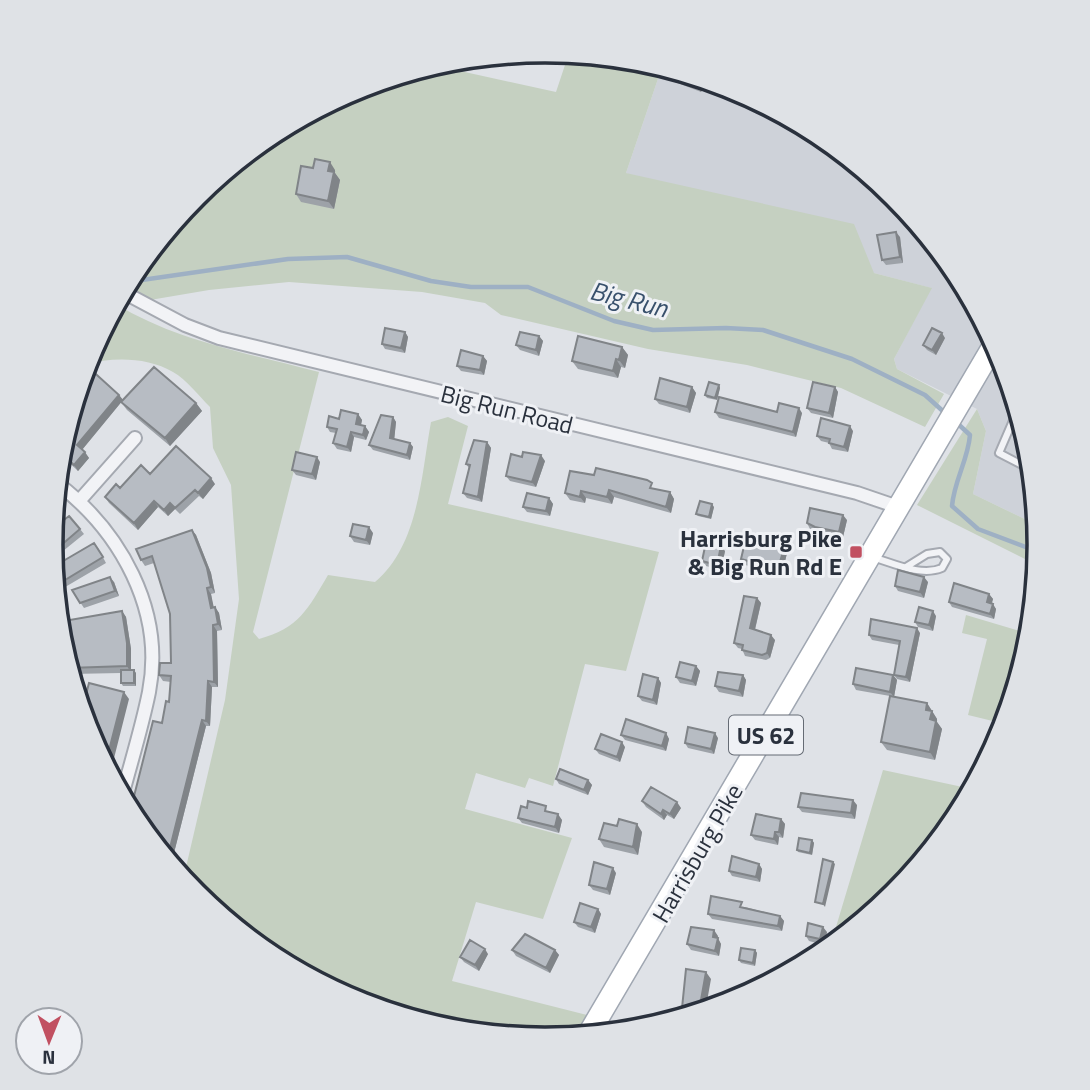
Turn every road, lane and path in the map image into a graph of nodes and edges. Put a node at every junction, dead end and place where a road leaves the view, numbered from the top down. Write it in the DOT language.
graph roads {
  1 [pos="132,298"];
  2 [pos="988,357"];
  3 [pos="1012,423"];
  4 [pos="135,438"];
  5 [pos="1020,464"];
  6 [pos="66,490"];
  7 [pos="80,500"];
  8 [pos="898,507"];
  9 [pos="870,556"];
  10 [pos="906,567"];
  11 [pos="126,782"];
  12 [pos="594,1024"];
  1 -- 8 [label="street, Big Run Road"];
  2 -- 8 [label="main road, Harrisburg Pike / US 62"];
  3 -- 5 [label="lane"];
  4 -- 7 [label="street"];
  6 -- 7 [label="street"];
  7 -- 11 [label="street"];
  8 -- 9 [label="main road, Harrisburg Pike / US 62"];
  9 -- 10 [label="lane"];
  9 -- 12 [label="main road, Harrisburg Pike / US 62"];
  10 -- 10 [label="lane"];
}
